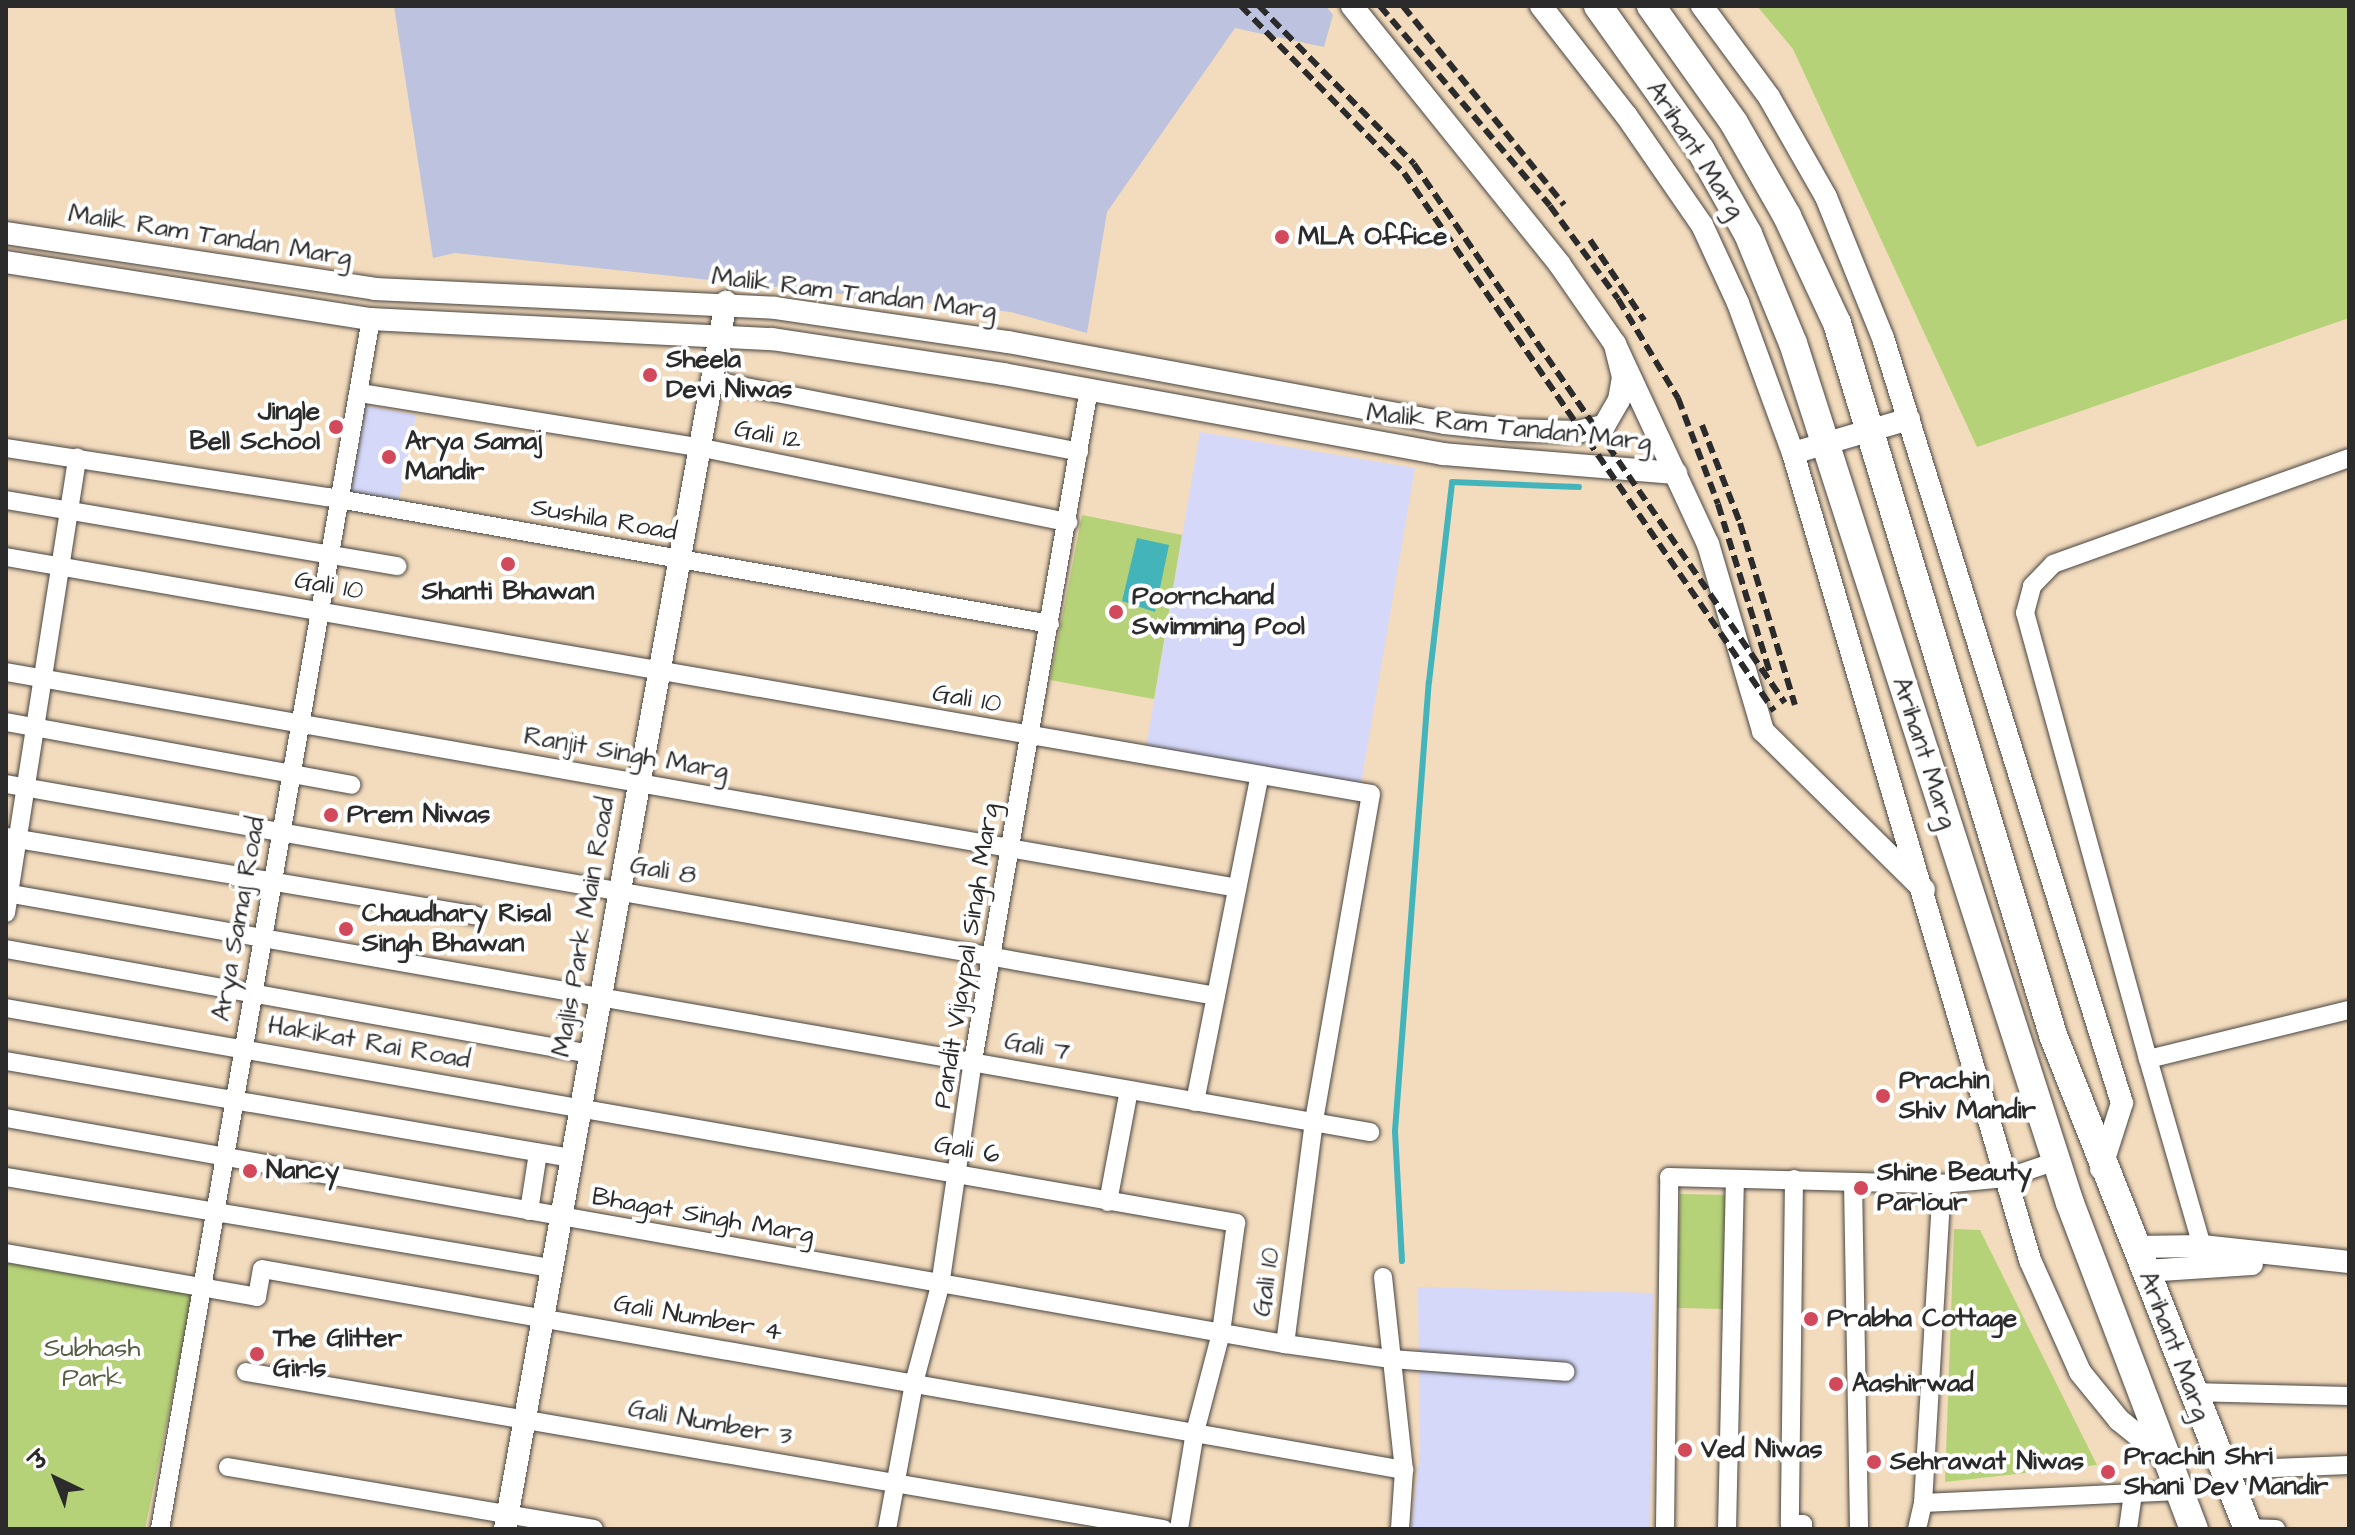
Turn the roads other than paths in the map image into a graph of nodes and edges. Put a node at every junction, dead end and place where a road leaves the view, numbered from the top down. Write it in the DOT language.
graph roads {
  1 [pos="1352,6"];
  2 [pos="1541,6"];
  3 [pos="1598,6"];
  4 [pos="1651,6"];
  5 [pos="1702,6"];
  6 [pos="6,233"];
  7 [pos="6,262"];
  8 [pos="375,289"];
  9 [pos="726,302"];
  10 [pos="837,318"];
  11 [pos="371,319"];
  12 [pos="719,334"];
  13 [pos="1615,344"];
  14 [pos="831,347"];
  15 [pos="1095,358"];
  16 [pos="710,380"];
  17 [pos="1089,389"];
  18 [pos="360,393"];
  19 [pos="1909,419"];
  20 [pos="1870,430"];
  21 [pos="1577,432"];
  22 [pos="1825,442"];
  23 [pos="698,447"];
  24 [pos="6,448"];
  25 [pos="1079,452"];
  26 [pos="1793,453"];
  27 [pos="77,458"];
  28 [pos="2349,458"];
  29 [pos="1578,462"];
  30 [pos="1676,473"];
  31 [pos="6,500"];
  32 [pos="339,500"];
  33 [pos="69,511"];
  34 [pos="1068,522"];
  35 [pos="6,557"];
  36 [pos="328,557"];
  37 [pos="677,559"];
  38 [pos="61,566"];
  39 [pos="397,566"];
  40 [pos="321,611"];
  41 [pos="1050,624"];
  42 [pos="657,670"];
  43 [pos="6,672"];
  44 [pos="42,678"];
  45 [pos="302,721"];
  46 [pos="6,722"];
  47 [pos="35,728"];
  48 [pos="1030,737"];
  49 [pos="292,774"];
  50 [pos="1260,775"];
  51 [pos="637,782"];
  52 [pos="6,784"];
  53 [pos="351,785"];
  54 [pos="27,788"];
  55 [pos="282,830"];
  56 [pos="12,838"];
  57 [pos="1011,849"];
  58 [pos="273,882"];
  59 [pos="1237,888"];
  60 [pos="619,889"];
  61 [pos="1925,891"];
  62 [pos="7,900"];
  63 [pos="476,916"];
  64 [pos="262,936"];
  65 [pos="6,949"];
  66 [pos="991,956"];
  67 [pos="252,994"];
  68 [pos="1216,996"];
  69 [pos="600,1001"];
  70 [pos="6,1008"];
  71 [pos="2349,1010"];
  72 [pos="242,1047"];
  73 [pos="590,1054"];
  74 [pos="2148,1059"];
  75 [pos="6,1061"];
  76 [pos="973,1061"];
  77 [pos="1129,1090"];
  78 [pos="233,1101"];
  79 [pos="1195,1102"];
  80 [pos="580,1107"];
  81 [pos="6,1118"];
  82 [pos="1314,1121"];
  83 [pos="1370,1132"];
  84 [pos="538,1153"];
  85 [pos="224,1154"];
  86 [pos="571,1158"];
  87 [pos="2056,1161"];
  88 [pos="2101,1169"];
  89 [pos="959,1175"];
  90 [pos="6,1177"];
  91 [pos="2006,1178"];
  92 [pos="1735,1179"];
  93 [pos="1794,1179"];
  94 [pos="1853,1182"];
  95 [pos="1942,1184"];
  96 [pos="1108,1202"];
  97 [pos="529,1211"];
  98 [pos="214,1212"];
  99 [pos="560,1217"];
  100 [pos="2202,1246"];
  101 [pos="6,1253"];
  102 [pos="2140,1259"];
  103 [pos="2349,1262"];
  104 [pos="551,1268"];
  105 [pos="2349,1272"];
  106 [pos="1383,1277"];
  107 [pos="940,1286"];
  108 [pos="203,1287"];
  109 [pos="542,1317"];
  110 [pos="1221,1333"];
  111 [pos="1285,1344"];
  112 [pos="1391,1359"];
  113 [pos="246,1372"];
  114 [pos="1566,1372"];
  115 [pos="914,1383"];
  116 [pos="2190,1392"];
  117 [pos="2349,1396"];
  118 [pos="524,1417"];
  119 [pos="1195,1432"];
  120 [pos="2166,1458"];
  121 [pos="2349,1465"];
  122 [pos="228,1467"];
  123 [pos="1404,1470"];
  124 [pos="2223,1470"];
  125 [pos="896,1483"];
  126 [pos="2179,1491"];
  127 [pos="2133,1493"];
  128 [pos="1923,1503"];
  129 [pos="506,1521"];
  130 [pos="2247,1528"];
  131 [pos="160,1529"];
  132 [pos="594,1529"];
  133 [pos="887,1529"];
  134 [pos="1164,1529"];
  135 [pos="1179,1529"];
  136 [pos="1400,1529"];
  137 [pos="1665,1529"];
  138 [pos="1727,1529"];
  139 [pos="1803,1529"];
  140 [pos="1859,1529"];
  141 [pos="1917,1529"];
  142 [pos="2128,1529"];
  143 [pos="2194,1529"];
  144 [pos="2276,1529"];
  1 -- 13 [label="street"];
  2 -- 26 [label="street"];
  3 -- 22 [label="main road, Arihant Marg"];
  4 -- 20 [label="main road, Arihant Marg"];
  5 -- 19 [label="street"];
  6 -- 8 [label="street, Malik Ram Tandan Marg"];
  7 -- 11 [label="street, Malik Ram Tandan Marg"];
  8 -- 9 [label="street, Malik Ram Tandan Marg"];
  8 -- 11 [label="street"];
  9 -- 10 [label="street, Malik Ram Tandan Marg"];
  9 -- 12 [label="street, Majlis Park Main Road"];
  10 -- 14 [label="street"];
  10 -- 15 [label="street, Malik Ram Tandan Marg"];
  11 -- 12 [label="street, Malik Ram Tandan Marg"];
  11 -- 18 [label="street, Arya Samaj Road"];
  12 -- 14 [label="street, Malik Ram Tandan Marg"];
  12 -- 16 [label="street, Majlis Park Main Road"];
  13 -- 21 [label="street, Malik Ram Tandan Marg"];
  13 -- 30 [label="street"];
  14 -- 17 [label="street, Malik Ram Tandan Marg"];
  15 -- 17 [label="street"];
  15 -- 21 [label="street, Malik Ram Tandan Marg"];
  16 -- 23 [label="street, Majlis Park Main Road"];
  16 -- 25 [label="street"];
  17 -- 25 [label="street, Pandit Vijaypal Singh Marg"];
  17 -- 29 [label="street, Malik Ram Tandan Marg"];
  18 -- 23 [label="street, Gali 12"];
  18 -- 32 [label="street, Arya Samaj Road"];
  19 -- 20 [label="street"];
  19 -- 88 [label="street"];
  20 -- 22 [label="street"];
  20 -- 88 [label="main road, Arihant Marg"];
  21 -- 29 [label="street"];
  22 -- 26 [label="street"];
  22 -- 87 [label="main road, Arihant Marg"];
  23 -- 34 [label="street, Gali 12"];
  23 -- 37 [label="street, Majlis Park Main Road"];
  24 -- 27 [label="street, Sushila Road"];
  25 -- 34 [label="street, Pandit Vijaypal Singh Marg"];
  26 -- 61 [label="street"];
  27 -- 32 [label="street, Sushila Road"];
  27 -- 33 [label="street"];
  28 -- 74 [label="street"];
  29 -- 30 [label="street, Malik Ram Tandan Marg"];
  30 -- 61 [label="street"];
  31 -- 33 [label="street"];
  32 -- 36 [label="street, Arya Samaj Road"];
  32 -- 37 [label="street, Sushila Road"];
  33 -- 36 [label="street"];
  33 -- 38 [label="street"];
  34 -- 41 [label="street, Pandit Vijaypal Singh Marg"];
  35 -- 38 [label="street, Gali 10"];
  36 -- 39 [label="street"];
  36 -- 40 [label="street, Arya Samaj Road"];
  37 -- 41 [label="street, Sushila Road"];
  37 -- 42 [label="street, Majlis Park Main Road"];
  38 -- 40 [label="street, Gali 10"];
  38 -- 44 [label="street"];
  40 -- 42 [label="street, Gali 10"];
  40 -- 45 [label="street, Arya Samaj Road"];
  41 -- 48 [label="street, Pandit Vijaypal Singh Marg"];
  42 -- 48 [label="street, Gali 10"];
  42 -- 51 [label="street, Majlis Park Main Road"];
  43 -- 44 [label="street, Ranjit Singh Marg"];
  44 -- 45 [label="street, Ranjit Singh Marg"];
  44 -- 47 [label="street"];
  45 -- 49 [label="street, Arya Samaj Road"];
  45 -- 51 [label="street, Ranjit Singh Marg"];
  46 -- 47 [label="street"];
  47 -- 49 [label="street"];
  47 -- 54 [label="street"];
  48 -- 50 [label="street, Gali 10"];
  48 -- 57 [label="street, Pandit Vijaypal Singh Marg"];
  49 -- 53 [label="street"];
  49 -- 55 [label="street, Arya Samaj Road"];
  50 -- 59 [label="street"];
  50 -- 82 [label="street, Gali 10"];
  51 -- 57 [label="street, Ranjit Singh Marg"];
  51 -- 60 [label="street, Majlis Park Main Road"];
  52 -- 54 [label="street, Gali 8"];
  54 -- 55 [label="street, Gali 8"];
  54 -- 56 [label="street"];
  55 -- 58 [label="street, Arya Samaj Road"];
  55 -- 60 [label="street, Gali 8"];
  56 -- 58 [label="street"];
  56 -- 62 [label="street"];
  57 -- 59 [label="street, Ranjit Singh Marg"];
  57 -- 66 [label="street, Pandit Vijaypal Singh Marg"];
  58 -- 63 [label="street"];
  58 -- 64 [label="street, Arya Samaj Road"];
  59 -- 68 [label="street"];
  60 -- 66 [label="street, Gali 8"];
  60 -- 69 [label="street, Majlis Park Main Road"];
  61 -- 91 [label="street"];
  62 -- 64 [label="street, Gali 7"];
  64 -- 67 [label="street, Arya Samaj Road"];
  64 -- 69 [label="street, Gali 7"];
  65 -- 67 [label="street"];
  66 -- 68 [label="street, Gali 8"];
  66 -- 76 [label="street, Pandit Vijaypal Singh Marg"];
  67 -- 72 [label="street, Arya Samaj Road"];
  67 -- 73 [label="street"];
  68 -- 79 [label="street"];
  69 -- 73 [label="street, Majlis Park Main Road"];
  69 -- 76 [label="street, Gali 7"];
  70 -- 72 [label="street, Hakikat Rai Road"];
  71 -- 74 [label="street"];
  72 -- 78 [label="street, Arya Samaj Road"];
  72 -- 80 [label="street, Hakikat Rai Road"];
  73 -- 80 [label="street, Majlis Park Main Road"];
  74 -- 100 [label="street"];
  75 -- 78 [label="street"];
  76 -- 77 [label="street, Gali 7"];
  76 -- 89 [label="street, Pandit Vijaypal Singh Marg"];
  77 -- 79 [label="street, Gali 7"];
  77 -- 96 [label="street"];
  78 -- 84 [label="street"];
  78 -- 85 [label="street, Arya Samaj Road"];
  79 -- 82 [label="street, Gali 7"];
  80 -- 86 [label="street, Majlis Park Main Road"];
  80 -- 89 [label="street, Gali 6"];
  81 -- 85 [label="street, Bhagat Singh Marg"];
  82 -- 83 [label="street, Gali 7"];
  82 -- 111 [label="street, Gali 10"];
  84 -- 86 [label="street"];
  84 -- 97 [label="street"];
  85 -- 97 [label="street, Bhagat Singh Marg"];
  85 -- 98 [label="street, Arya Samaj Road"];
  86 -- 99 [label="street, Majlis Park Main Road"];
  87 -- 91 [label="street"];
  87 -- 120 [label="main road, Arihant Marg"];
  88 -- 102 [label="main road, Arihant Marg"];
  89 -- 96 [label="street, Gali 6"];
  89 -- 107 [label="street, Pandit Vijaypal Singh Marg"];
  90 -- 98 [label="street"];
  91 -- 95 [label="street"];
  91 -- 120 [label="street"];
  92 -- 93 [label="street"];
  92 -- 137 [label="street"];
  92 -- 138 [label="street"];
  93 -- 94 [label="street"];
  93 -- 139 [label="street"];
  94 -- 95 [label="street"];
  94 -- 140 [label="street"];
  95 -- 128 [label="street"];
  96 -- 110 [label="street, Gali 6"];
  97 -- 99 [label="street, Bhagat Singh Marg"];
  98 -- 104 [label="street"];
  98 -- 108 [label="street, Arya Samaj Road"];
  99 -- 104 [label="street, Majlis Park Main Road"];
  99 -- 107 [label="street, Bhagat Singh Marg"];
  100 -- 102 [label="street"];
  100 -- 103 [label="street"];
  101 -- 108 [label="street, Gali Number 4"];
  102 -- 105 [label="street"];
  102 -- 116 [label="main road, Arihant Marg"];
  104 -- 109 [label="street, Majlis Park Main Road"];
  106 -- 112 [label="street"];
  107 -- 110 [label="street, Bhagat Singh Marg"];
  107 -- 115 [label="street, Pandit Vijaypal Singh Marg"];
  108 -- 109 [label="street, Gali Number 4"];
  108 -- 131 [label="street, Arya Samaj Road"];
  109 -- 115 [label="street, Gali Number 4"];
  109 -- 118 [label="street, Majlis Park Main Road"];
  110 -- 111 [label="street, Bhagat Singh Marg"];
  110 -- 119 [label="street"];
  111 -- 112 [label="street, Bhagat Singh Marg"];
  112 -- 114 [label="street, Bhagat Singh Marg"];
  112 -- 123 [label="street"];
  113 -- 118 [label="street, Gali Number 3"];
  115 -- 119 [label="street, Gali Number 4"];
  115 -- 125 [label="street, Pandit Vijaypal Singh Marg"];
  116 -- 117 [label="street"];
  116 -- 124 [label="main road, Arihant Marg"];
  118 -- 125 [label="street, Gali Number 3"];
  118 -- 129 [label="street, Majlis Park Main Road"];
  119 -- 123 [label="street, Gali Number 4"];
  119 -- 135 [label="street"];
  120 -- 126 [label="main road, Arihant Marg"];
  121 -- 124 [label="street"];
  122 -- 129 [label="street"];
  123 -- 136 [label="street"];
  124 -- 130 [label="main road, Arihant Marg"];
  125 -- 133 [label="street, Pandit Vijaypal Singh Marg"];
  125 -- 134 [label="street, Gali Number 3"];
  126 -- 127 [label="street"];
  126 -- 143 [label="main road, Arihant Marg"];
  127 -- 128 [label="street"];
  127 -- 142 [label="street"];
  128 -- 141 [label="street"];
  129 -- 132 [label="street"];
  130 -- 144 [label="street"];
}
